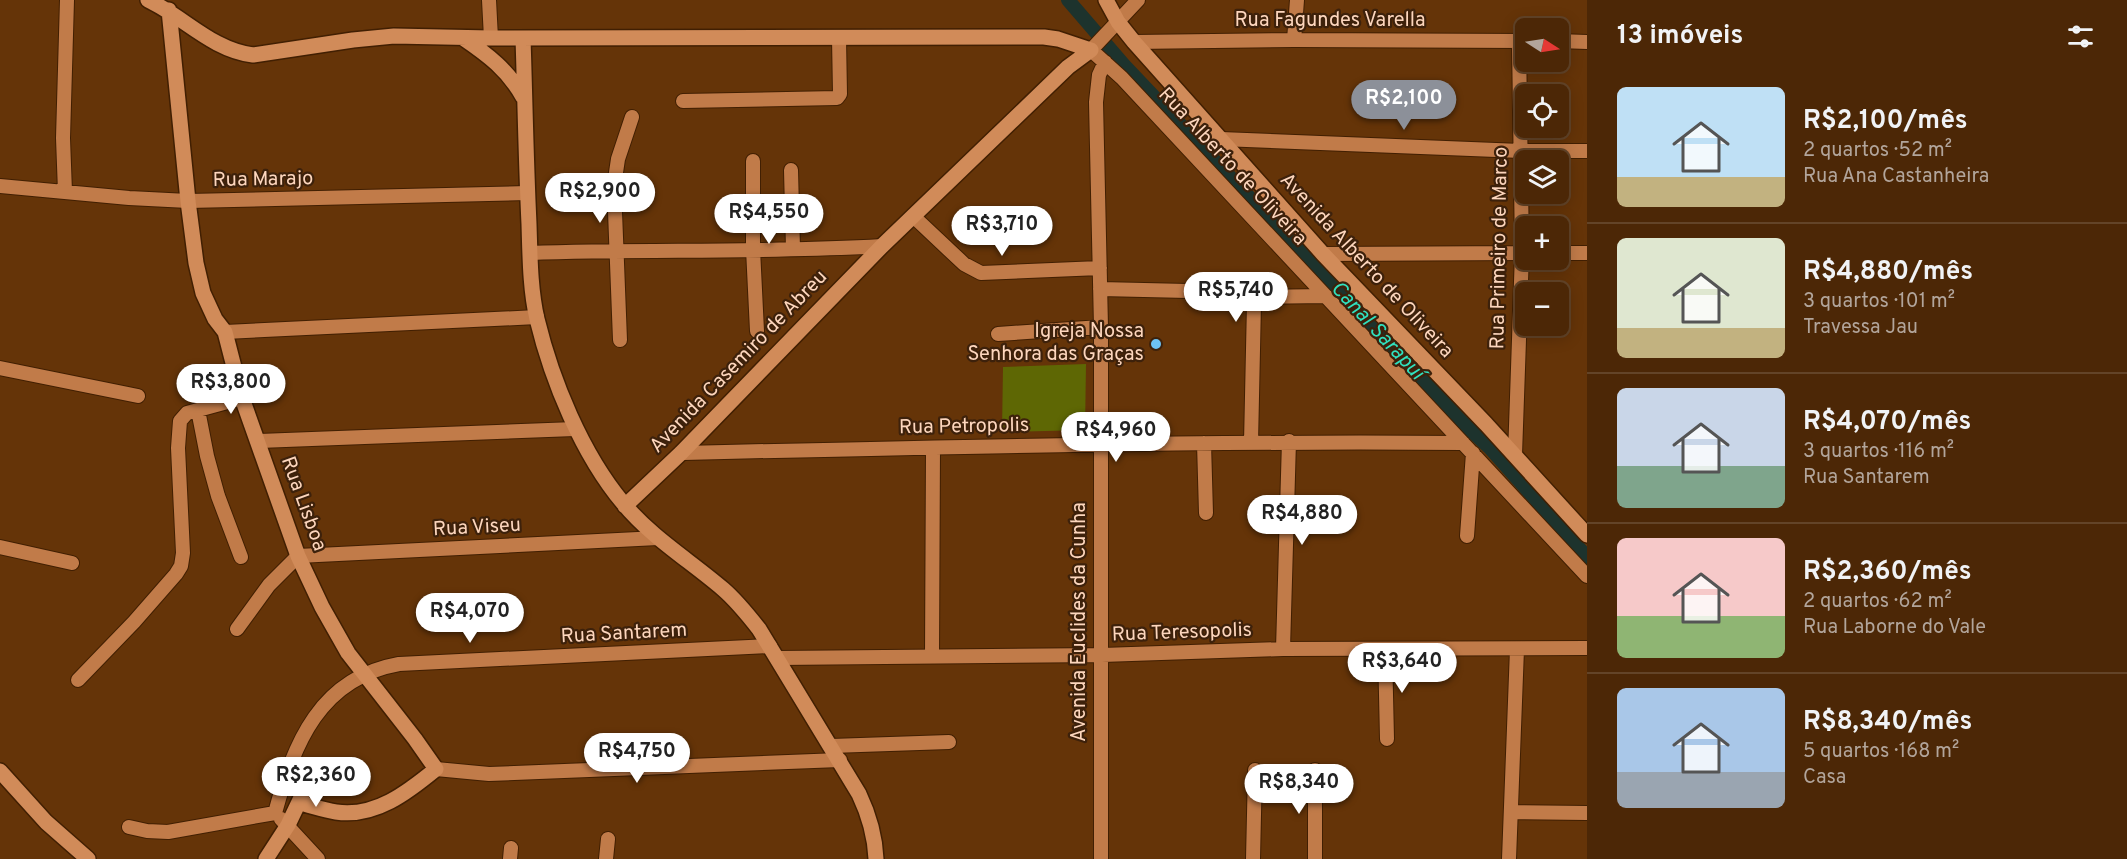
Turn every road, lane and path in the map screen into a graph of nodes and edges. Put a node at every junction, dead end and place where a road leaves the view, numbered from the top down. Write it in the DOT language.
graph roads {
  1 [pos="67,0"];
  2 [pos="148,0"];
  3 [pos="489,0"];
  4 [pos="1106,0"];
  5 [pos="1138,0"];
  6 [pos="1297,0"];
  7 [pos="169,10"];
  8 [pos="1114,27"];
  9 [pos="463,38"];
  10 [pos="491,38"];
  11 [pos="523,38"];
  12 [pos="839,38"];
  13 [pos="1294,40"];
  14 [pos="1515,41"];
  15 [pos="1569,41"];
  16 [pos="1134,42"];
  17 [pos="1587,42"];
  18 [pos="1095,47"];
  19 [pos="1105,62"];
  20 [pos="1522,72"];
  21 [pos="525,100"];
  22 [pos="682,101"];
  23 [pos="632,117"];
  24 [pos="1221,139"];
  25 [pos="1521,150"];
  26 [pos="1515,151"];
  27 [pos="1569,151"];
  28 [pos="1587,151"];
  29 [pos="753,161"];
  30 [pos="791,170"];
  31 [pos="0,186"];
  32 [pos="65,192"];
  33 [pos="527,193"];
  34 [pos="188,201"];
  35 [pos="913,216"];
  36 [pos="882,246"];
  37 [pos="753,249"];
  38 [pos="793,249"];
  39 [pos="617,250"];
  40 [pos="530,253"];
  41 [pos="1515,253"];
  42 [pos="1569,253"];
  43 [pos="1587,253"];
  44 [pos="1323,254"];
  45 [pos="1100,268"];
  46 [pos="1523,270"];
  47 [pos="1100,289"];
  48 [pos="1188,291"];
  49 [pos="1326,296"];
  50 [pos="537,318"];
  51 [pos="1101,327"];
  52 [pos="757,331"];
  53 [pos="225,332"];
  54 [pos="998,334"];
  55 [pos="620,340"];
  56 [pos="0,368"];
  57 [pos="138,396"];
  58 [pos="242,398"];
  59 [pos="198,410"];
  60 [pos="575,429"];
  61 [pos="259,441"];
  62 [pos="1289,441"];
  63 [pos="1101,443"];
  64 [pos="1204,443"];
  65 [pos="1251,443"];
  66 [pos="933,448"];
  67 [pos="1468,448"];
  68 [pos="681,453"];
  69 [pos="1515,455"];
  70 [pos="625,506"];
  71 [pos="1206,513"];
  72 [pos="1587,535"];
  73 [pos="1467,536"];
  74 [pos="658,538"];
  75 [pos="0,547"];
  76 [pos="298,556"];
  77 [pos="241,557"];
  78 [pos="72,563"];
  79 [pos="1587,576"];
  80 [pos="237,629"];
  81 [pos="1587,648"];
  82 [pos="1283,649"];
  83 [pos="1517,649"];
  84 [pos="1385,650"];
  85 [pos="774,652"];
  86 [pos="1102,655"];
  87 [pos="932,657"];
  88 [pos="364,673"];
  89 [pos="78,680"];
  90 [pos="1387,739"];
  91 [pos="949,742"];
  92 [pos="835,753"];
  93 [pos="436,769"];
  94 [pos="1255,770"];
  95 [pos="1315,770"];
  96 [pos="0,771"];
  97 [pos="286,773"];
  98 [pos="300,803"];
  99 [pos="1512,812"];
  100 [pos="275,813"];
  101 [pos="1587,813"];
  102 [pos="288,825"];
  103 [pos="129,827"];
  104 [pos="608,839"];
  105 [pos="88,859"];
  106 [pos="266,859"];
  107 [pos="318,859"];
  108 [pos="606,859"];
  109 [pos="876,859"];
  110 [pos="1101,859"];
  111 [pos="1253,859"];
  112 [pos="1315,859"];
  113 [pos="1509,859"];
  1 -- 32 [label="street"];
  2 -- 7 [label="main road"];
  3 -- 10 [label="street"];
  4 -- 8 [label="main road"];
  5 -- 8 [label="street"];
  6 -- 13 [label="street"];
  7 -- 9 [label="main road"];
  7 -- 34 [label="main road, Rua Lisboa"];
  8 -- 16 [label="main road, Avenida Alberto de Oliveira"];
  8 -- 18 [label="street"];
  9 -- 10 [label="main road"];
  9 -- 21 [label="main road"];
  10 -- 11 [label="main road"];
  11 -- 12 [label="main road"];
  11 -- 21 [label="main road"];
  12 -- 18 [label="main road"];
  12 -- 22 [label="street"];
  13 -- 14 [label="street, Rua Fagundes Varella"];
  13 -- 16 [label="street, Rua Fagundes Varella"];
  15 -- 17 [label="street"];
  16 -- 24 [label="main road, Avenida Alberto de Oliveira"];
  18 -- 19 [label="street, Rua Alberto de Oliveira"];
  18 -- 35 [label="main road, Avenida Casemiro de Abreu"];
  19 -- 45 [label="street, Avenida Euclides da Cunha"];
  19 -- 49 [label="street, Rua Alberto de Oliveira"];
  20 -- 25 [label="street, Rua Primeiro de Marco"];
  21 -- 33 [label="main road"];
  23 -- 39 [label="street"];
  24 -- 26 [label="street"];
  24 -- 44 [label="main road, Avenida Alberto de Oliveira"];
  27 -- 28 [label="street"];
  29 -- 37 [label="street"];
  30 -- 38 [label="street"];
  31 -- 32 [label="street, Rua Marajo"];
  32 -- 34 [label="street, Rua Marajo"];
  33 -- 34 [label="street, Rua Marajo"];
  33 -- 40 [label="main road"];
  34 -- 53 [label="main road, Rua Lisboa"];
  35 -- 36 [label="main road, Avenida Casemiro de Abreu"];
  35 -- 45 [label="street"];
  36 -- 38 [label="street"];
  36 -- 68 [label="main road, Avenida Casemiro de Abreu"];
  37 -- 38 [label="street"];
  37 -- 39 [label="street"];
  37 -- 52 [label="street"];
  39 -- 40 [label="street"];
  39 -- 55 [label="street"];
  40 -- 50 [label="main road"];
  41 -- 44 [label="street"];
  42 -- 43 [label="street"];
  44 -- 69 [label="main road, Avenida Alberto de Oliveira"];
  45 -- 47 [label="street, Avenida Euclides da Cunha"];
  46 -- 69 [label="street, Rua Primeiro de Marco"];
  47 -- 48 [label="street"];
  47 -- 51 [label="street, Avenida Euclides da Cunha"];
  49 -- 65 [label="street"];
  49 -- 67 [label="street, Rua Alberto de Oliveira"];
  50 -- 53 [label="street"];
  50 -- 60 [label="main road"];
  51 -- 54 [label="street"];
  51 -- 63 [label="street, Avenida Euclides da Cunha"];
  53 -- 58 [label="main road, Rua Lisboa"];
  56 -- 57 [label="street"];
  58 -- 59 [label="street"];
  58 -- 61 [label="main road, Rua Lisboa"];
  59 -- 77 [label="street"];
  59 -- 89 [label="street"];
  60 -- 61 [label="street"];
  60 -- 70 [label="main road"];
  61 -- 76 [label="main road, Rua Lisboa"];
  62 -- 65 [label="street, Rua Petropolis"];
  62 -- 67 [label="street, Rua Petropolis"];
  62 -- 82 [label="street"];
  63 -- 64 [label="street, Rua Petropolis"];
  63 -- 66 [label="street, Rua Petropolis"];
  63 -- 86 [label="street, Avenida Euclides da Cunha"];
  64 -- 65 [label="street, Rua Petropolis"];
  64 -- 71 [label="street"];
  66 -- 68 [label="street, Rua Petropolis"];
  66 -- 87 [label="street"];
  67 -- 73 [label="street"];
  67 -- 79 [label="street, Rua Alberto de Oliveira"];
  68 -- 70 [label="main road, Avenida Casemiro de Abreu"];
  69 -- 72 [label="main road, Avenida Alberto de Oliveira"];
  70 -- 74 [label="main road"];
  74 -- 76 [label="street, Rua Viseu"];
  74 -- 85 [label="main road"];
  75 -- 78 [label="street"];
  76 -- 80 [label="street"];
  76 -- 88 [label="main road, Rua Lisboa"];
  81 -- 83 [label="street, Rua Teresopolis"];
  82 -- 84 [label="street, Rua Teresopolis"];
  82 -- 86 [label="street, Rua Teresopolis"];
  83 -- 84 [label="street, Rua Teresopolis"];
  83 -- 99 [label="street"];
  84 -- 90 [label="street"];
  85 -- 87 [label="street, Rua Teresopolis"];
  85 -- 88 [label="street, Rua Santarem"];
  85 -- 92 [label="main road"];
  86 -- 87 [label="street, Rua Teresopolis"];
  86 -- 110 [label="street, Avenida Euclides da Cunha"];
  88 -- 93 [label="main road, Rua Lisboa"];
  88 -- 97 [label="street, Rua Santarem"];
  91 -- 92 [label="street"];
  92 -- 93 [label="street"];
  92 -- 109 [label="main road"];
  93 -- 98 [label="main road"];
  94 -- 111 [label="street"];
  95 -- 112 [label="street"];
  96 -- 105 [label="main road"];
  97 -- 98 [label="main road"];
  97 -- 100 [label="street, Rua Santarem"];
  98 -- 102 [label="main road"];
  99 -- 101 [label="street"];
  99 -- 113 [label="street"];
  100 -- 102 [label="street"];
  100 -- 103 [label="street"];
  102 -- 106 [label="main road"];
  102 -- 107 [label="street"];
  104 -- 108 [label="street"];
}
